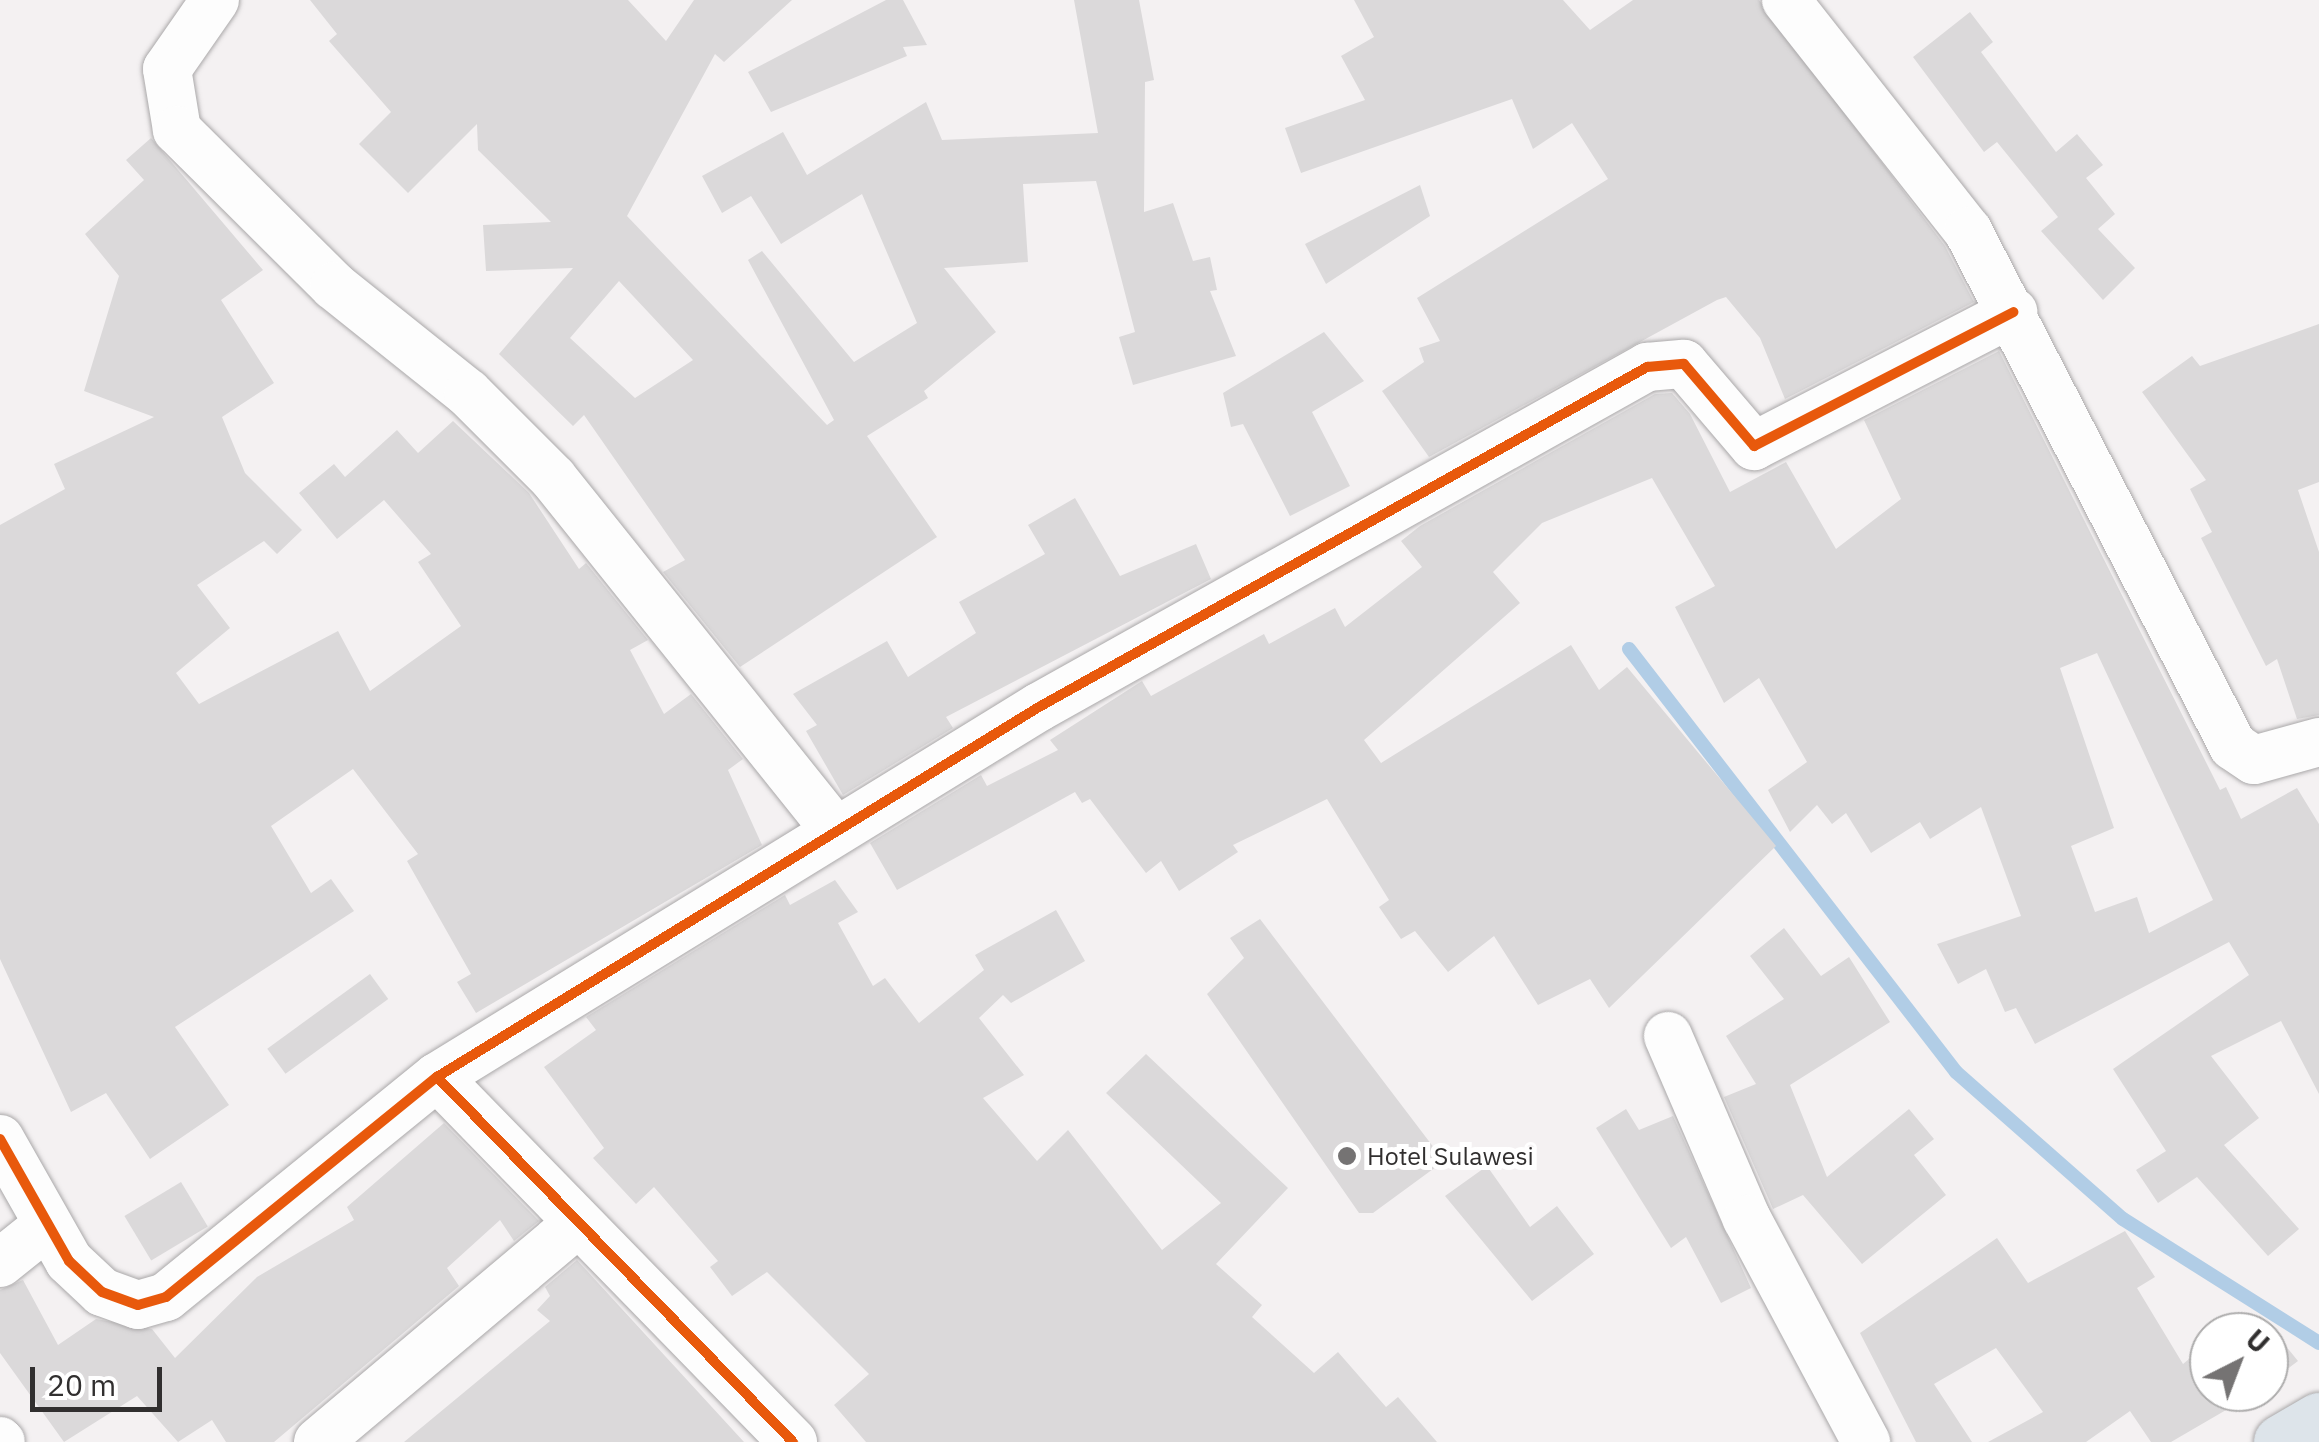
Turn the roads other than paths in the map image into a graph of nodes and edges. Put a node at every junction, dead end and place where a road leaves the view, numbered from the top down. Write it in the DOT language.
graph roads {
  1 [pos="215,0"];
  2 [pos="1786,0"];
  3 [pos="2014,312"];
  4 [pos="2319,742"];
  5 [pos="834,830"];
  6 [pos="1668,1036"];
  7 [pos="437,1077"];
  8 [pos="0,1139"];
  9 [pos="576,1225"];
  10 [pos="45,1227"];
  11 [pos="0,1263"];
  12 [pos="2319,1420"];
  13 [pos="318,1442"];
  14 [pos="793,1442"];
  15 [pos="1866,1442"];
  16 [pos="2281,1442"];
  1 -- 5 [label="street"];
  2 -- 3 [label="street"];
  3 -- 4 [label="street"];
  3 -- 5 [label="street"];
  5 -- 7 [label="street"];
  6 -- 15 [label="street"];
  7 -- 9 [label="street"];
  7 -- 10 [label="street"];
  8 -- 10 [label="street"];
  9 -- 13 [label="street"];
  9 -- 14 [label="street"];
  10 -- 11 [label="street"];
  12 -- 16 [label="main road"];
}
